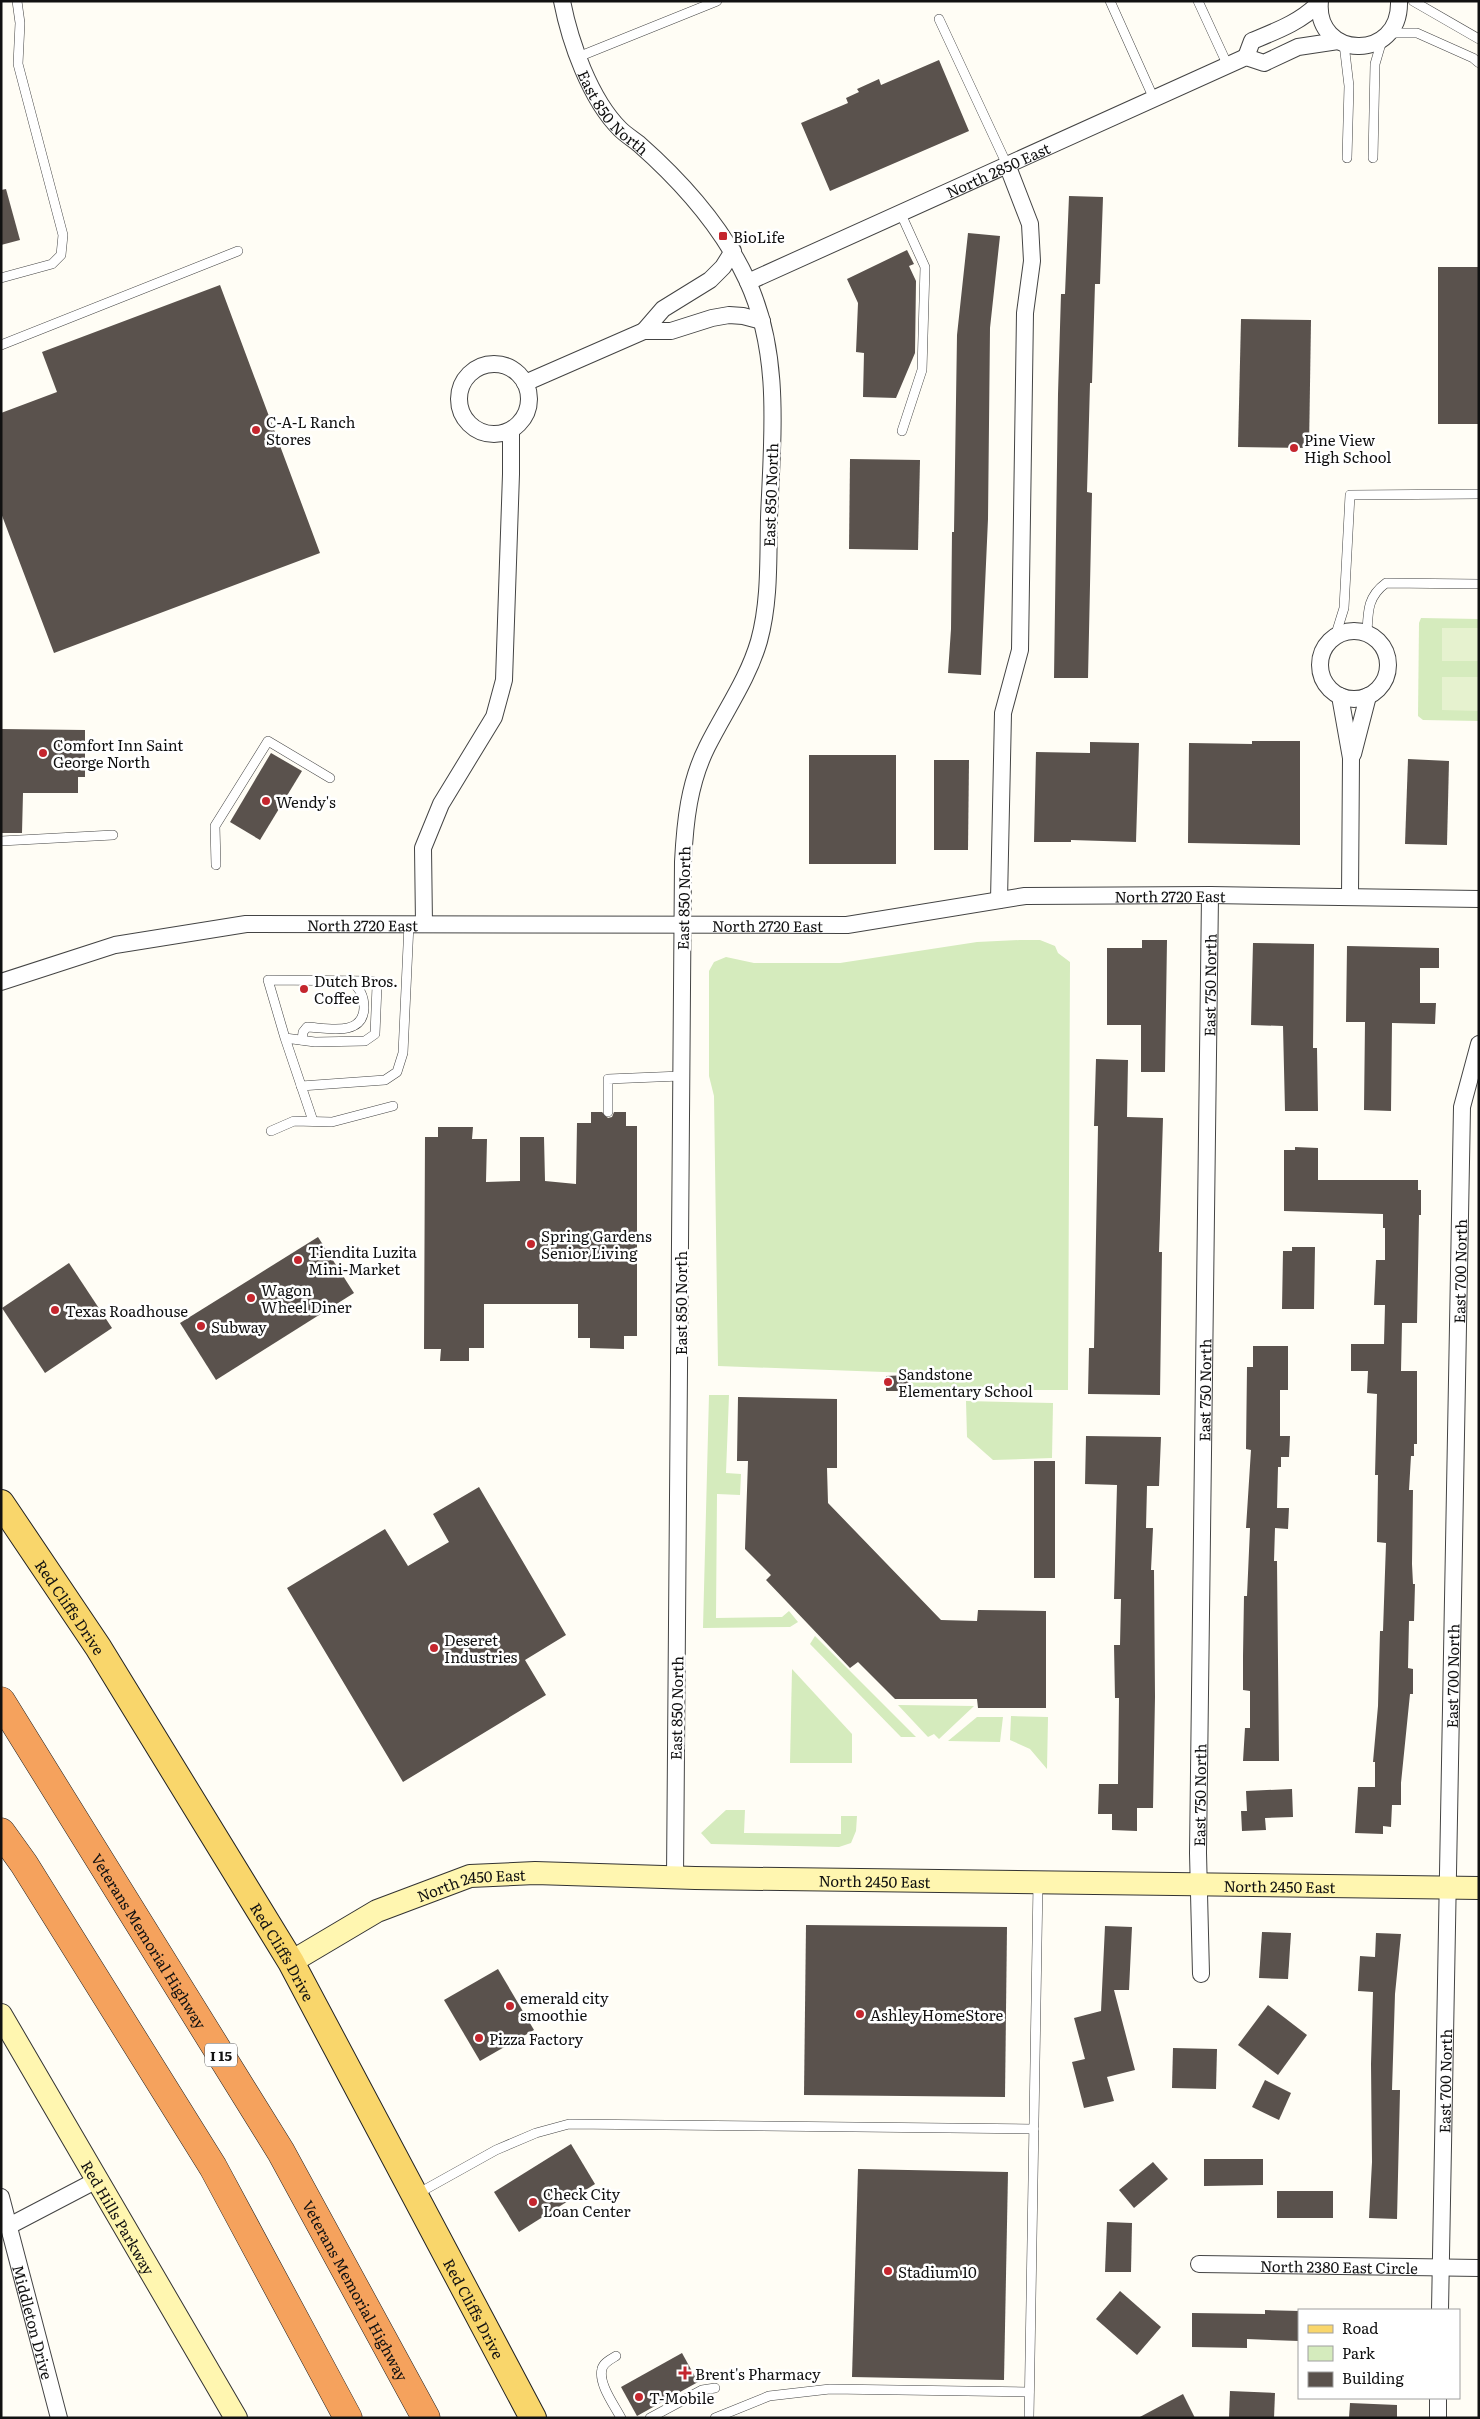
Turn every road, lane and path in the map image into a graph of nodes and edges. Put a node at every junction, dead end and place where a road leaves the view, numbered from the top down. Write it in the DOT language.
graph roads {
  1 [pos="17,1"];
  2 [pos="562,1"];
  3 [pos="717,1"];
  4 [pos="1110,1"];
  5 [pos="1198,1"];
  6 [pos="1399,1"];
  7 [pos="1413,1"];
  8 [pos="1319,2"];
  9 [pos="939,19"];
  10 [pos="1386,36"];
  11 [pos="1479,39"];
  12 [pos="1341,42"];
  13 [pos="578,57"];
  14 [pos="1246,57"];
  15 [pos="1479,63"];
  16 [pos="1228,66"];
  17 [pos="1154,99"];
  18 [pos="1347,158"];
  19 [pos="1373,158"];
  20 [pos="1008,166"];
  21 [pos="901,214"];
  22 [pos="238,251"];
  23 [pos="733,251"];
  24 [pos="1,278"];
  25 [pos="748,282"];
  26 [pos="762,321"];
  27 [pos="644,331"];
  28 [pos="1,345"];
  29 [pos="525,383"];
  30 [pos="902,430"];
  31 [pos="510,431"];
  32 [pos="1479,494"];
  33 [pos="1479,584"];
  34 [pos="1367,634"];
  35 [pos="1335,637"];
  36 [pos="1340,696"];
  37 [pos="1368,696"];
  38 [pos="1351,758"];
  39 [pos="330,778"];
  40 [pos="113,835"];
  41 [pos="1,841"];
  42 [pos="216,865"];
  43 [pos="1210,895"];
  44 [pos="1350,896"];
  45 [pos="1479,899"];
  46 [pos="999,900"];
  47 [pos="416,924"];
  48 [pos="683,925"];
  49 [pos="352,981"];
  50 [pos="1,982"];
  51 [pos="285,1038"];
  52 [pos="302,1040"];
  53 [pos="1479,1044"];
  54 [pos="682,1076"];
  55 [pos="301,1086"];
  56 [pos="394,1106"];
  57 [pos="608,1112"];
  58 [pos="313,1122"];
  59 [pos="271,1130"];
  60 [pos="1,1503"];
  61 [pos="1,1701"];
  62 [pos="1,1832"];
  63 [pos="675,1878"];
  64 [pos="1038,1883"];
  65 [pos="1198,1884"];
  66 [pos="1448,1888"];
  67 [pos="1479,1888"];
  68 [pos="291,1962"];
  69 [pos="1201,1974"];
  70 [pos="1,2015"];
  71 [pos="1034,2129"];
  72 [pos="97,2180"];
  73 [pos="415,2195"];
  74 [pos="1,2198"];
  75 [pos="9,2226"];
  76 [pos="1200,2264"];
  77 [pos="1441,2268"];
  78 [pos="1479,2268"];
  79 [pos="1440,2309"];
  80 [pos="616,2356"];
  81 [pos="715,2388"];
  82 [pos="1029,2392"];
  83 [pos="1438,2399"];
  84 [pos="59,2418"];
  85 [pos="236,2418"];
  86 [pos="348,2418"];
  87 [pos="426,2418"];
  88 [pos="534,2418"];
  89 [pos="621,2418"];
  90 [pos="650,2418"];
  91 [pos="715,2418"];
  92 [pos="1029,2418"];
  93 [pos="1438,2418"];
  1 -- 24 [label="lane"];
  2 -- 13 [label="street, East 850 North"];
  3 -- 13 [label="lane"];
  4 -- 17 [label="lane"];
  5 -- 16 [label="lane"];
  6 -- 10 [label="street"];
  7 -- 11 [label="lane"];
  8 -- 12 [label="street"];
  8 -- 14 [label="street, North 2850 East"];
  9 -- 20 [label="lane"];
  10 -- 12 [label="street"];
  10 -- 15 [label="lane"];
  10 -- 19 [label="lane"];
  12 -- 14 [label="street"];
  12 -- 18 [label="lane"];
  13 -- 23 [label="street, East 850 North"];
  14 -- 16 [label="street, North 2850 East"];
  16 -- 17 [label="street, North 2850 East"];
  17 -- 20 [label="street, North 2850 East"];
  20 -- 21 [label="street, North 2850 East"];
  20 -- 46 [label="street"];
  21 -- 25 [label="street, North 2850 East"];
  21 -- 30 [label="lane"];
  22 -- 28 [label="lane"];
  23 -- 25 [label="street, East 850 North"];
  23 -- 27 [label="street"];
  25 -- 26 [label="street, East 850 North"];
  26 -- 27 [label="street"];
  26 -- 48 [label="street, East 850 North"];
  27 -- 29 [label="street"];
  29 -- 31 [label="street"];
  29 -- 31 [label="street"];
  31 -- 47 [label="street"];
  32 -- 35 [label="lane"];
  33 -- 34 [label="lane"];
  34 -- 35 [label="street"];
  34 -- 37 [label="street"];
  35 -- 36 [label="street"];
  36 -- 37 [label="street"];
  36 -- 38 [label="street"];
  37 -- 38 [label="street"];
  38 -- 44 [label="street"];
  39 -- 42 [label="lane"];
  40 -- 41 [label="lane"];
  43 -- 44 [label="street, North 2720 East"];
  43 -- 46 [label="street, North 2720 East"];
  43 -- 65 [label="street, East 750 North"];
  44 -- 45 [label="street, North 2720 East"];
  46 -- 48 [label="street, North 2720 East"];
  47 -- 48 [label="street, North 2720 East"];
  47 -- 50 [label="street, North 2720 East"];
  47 -- 55 [label="lane"];
  48 -- 54 [label="street, East 850 North"];
  49 -- 51 [label="lane"];
  49 -- 52 [label="lane"];
  49 -- 52 [label="lane"];
  51 -- 52 [label="lane"];
  51 -- 55 [label="lane"];
  53 -- 66 [label="street, East 700 North"];
  54 -- 57 [label="lane"];
  54 -- 63 [label="street, East 850 North"];
  55 -- 58 [label="lane"];
  56 -- 58 [label="lane"];
  58 -- 59 [label="lane"];
  60 -- 68 [label="main road, Red Cliffs Drive"];
  61 -- 87 [label="highway, Veterans Memorial Highway / I 15"];
  62 -- 86 [label="highway"];
  63 -- 64 [label="street, North 2450 East"];
  63 -- 68 [label="street, North 2450 East"];
  64 -- 65 [label="street, North 2450 East"];
  64 -- 71 [label="lane"];
  65 -- 66 [label="street, North 2450 East"];
  65 -- 69 [label="street, East 750 North"];
  66 -- 67 [label="street, North 2450 East"];
  66 -- 77 [label="street, East 700 North"];
  68 -- 73 [label="main road, Red Cliffs Drive"];
  70 -- 72 [label="street, Red Hills Parkway"];
  71 -- 73 [label="lane"];
  71 -- 82 [label="lane"];
  72 -- 75 [label="street"];
  72 -- 85 [label="street, Red Hills Parkway"];
  73 -- 88 [label="main road, Red Cliffs Drive"];
  74 -- 75 [label="street, Middleton Drive"];
  75 -- 84 [label="street, Middleton Drive"];
  76 -- 77 [label="street, North 2380 East Circle"];
  77 -- 78 [label="street, North 2380 East Circle"];
  77 -- 79 [label="street, East 700 North"];
  80 -- 89 [label="lane"];
  81 -- 90 [label="lane"];
  82 -- 91 [label="lane"];
  82 -- 92 [label="lane"];
  83 -- 93 [label="street"];
}
